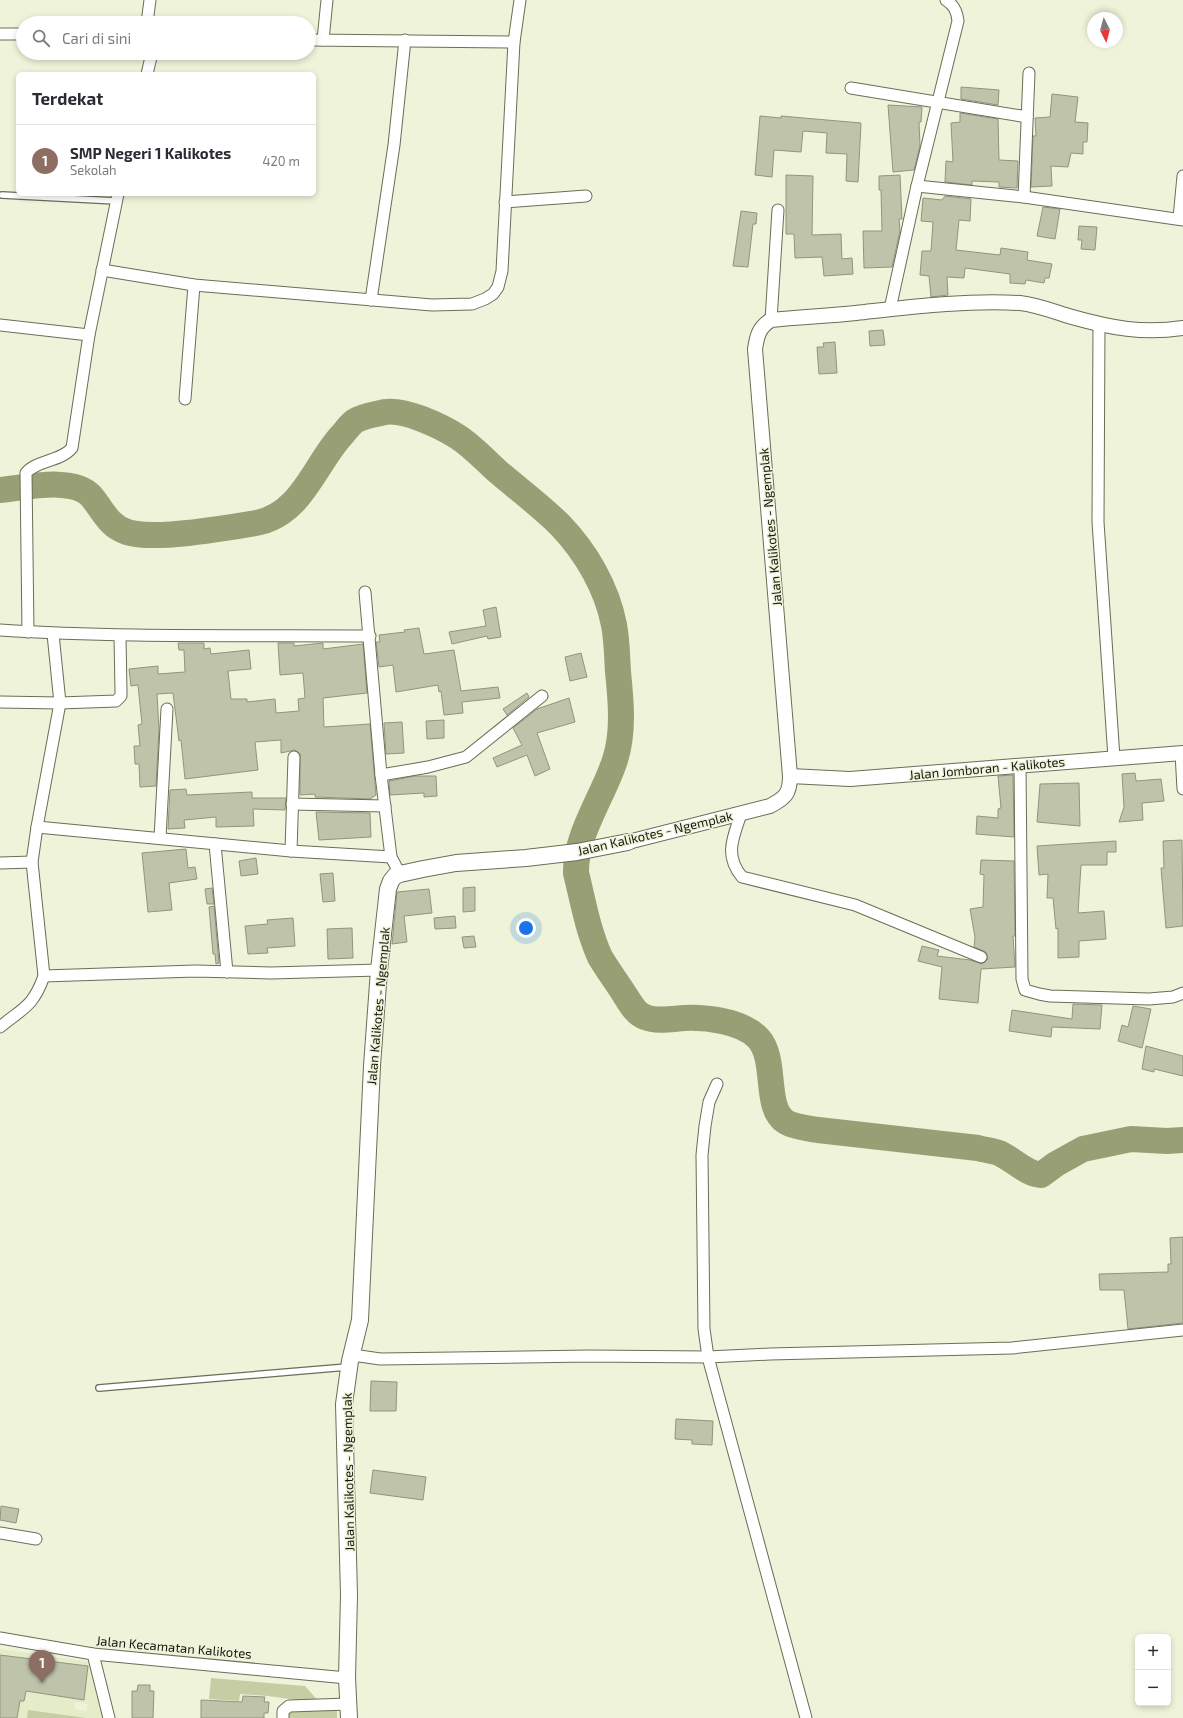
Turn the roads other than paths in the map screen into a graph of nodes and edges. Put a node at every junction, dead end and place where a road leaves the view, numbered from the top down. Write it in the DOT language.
graph roads {
  1 [pos="150,0"];
  2 [pos="327,0"];
  3 [pos="520,0"];
  4 [pos="946,0"];
  5 [pos="148,16"];
  6 [pos="0,34"];
  7 [pos="16,34"];
  8 [pos="316,40"];
  9 [pos="323,40"];
  10 [pos="405,40"];
  11 [pos="514,42"];
  12 [pos="150,60"];
  13 [pos="147,72"];
  14 [pos="1029,73"];
  15 [pos="851,88"];
  16 [pos="938,102"];
  17 [pos="1027,117"];
  18 [pos="1183,176"];
  19 [pos="917,186"];
  20 [pos="2,195"];
  21 [pos="16,195"];
  22 [pos="40,196"];
  23 [pos="586,196"];
  24 [pos="1024,197"];
  25 [pos="117,198"];
  26 [pos="505,202"];
  27 [pos="778,210"];
  28 [pos="1181,219"];
  29 [pos="102,270"];
  30 [pos="194,285"];
  31 [pos="371,300"];
  32 [pos="890,309"];
  33 [pos="771,320"];
  34 [pos="1099,324"];
  35 [pos="0,325"];
  36 [pos="1183,328"];
  37 [pos="89,335"];
  38 [pos="185,399"];
  39 [pos="365,592"];
  40 [pos="0,630"];
  41 [pos="28,632"];
  42 [pos="53,634"];
  43 [pos="120,636"];
  44 [pos="370,636"];
  45 [pos="542,696"];
  46 [pos="0,702"];
  47 [pos="60,703"];
  48 [pos="167,709"];
  49 [pos="1182,753"];
  50 [pos="294,757"];
  51 [pos="1114,758"];
  52 [pos="1020,765"];
  53 [pos="381,775"];
  54 [pos="790,776"];
  55 [pos="1183,789"];
  56 [pos="292,804"];
  57 [pos="385,806"];
  58 [pos="741,814"];
  59 [pos="37,827"];
  60 [pos="160,838"];
  61 [pos="628,842"];
  62 [pos="215,844"];
  63 [pos="291,851"];
  64 [pos="391,857"];
  65 [pos="32,862"];
  66 [pos="0,863"];
  67 [pos="400,874"];
  68 [pos="981,957"];
  69 [pos="380,970"];
  70 [pos="227,972"];
  71 [pos="44,976"];
  72 [pos="1183,993"];
  73 [pos="0,1028"];
  74 [pos="717,1084"];
  75 [pos="1183,1330"];
  76 [pos="708,1357"];
  77 [pos="351,1361"];
  78 [pos="99,1388"];
  79 [pos="0,1533"];
  80 [pos="36,1539"];
  81 [pos="0,1638"];
  82 [pos="93,1654"];
  83 [pos="347,1678"];
  84 [pos="349,1711"];
  85 [pos="109,1718"];
  86 [pos="283,1718"];
  87 [pos="806,1718"];
  1 -- 5 [label="street"];
  2 -- 9 [label="street"];
  3 -- 11 [label="street"];
  4 -- 16 [label="street"];
  6 -- 7 [label="street"];
  8 -- 9 [label="street"];
  9 -- 10 [label="street"];
  10 -- 11 [label="street"];
  10 -- 31 [label="street"];
  11 -- 26 [label="street"];
  12 -- 13 [label="street"];
  14 -- 17 [label="street"];
  15 -- 16 [label="street"];
  16 -- 17 [label="street"];
  16 -- 19 [label="street"];
  17 -- 24 [label="street"];
  18 -- 28 [label="street"];
  19 -- 24 [label="street"];
  19 -- 32 [label="street"];
  20 -- 21 [label="lane"];
  22 -- 25 [label="lane"];
  23 -- 26 [label="street"];
  24 -- 28 [label="street"];
  25 -- 29 [label="street"];
  26 -- 31 [label="street"];
  27 -- 33 [label="street"];
  29 -- 30 [label="street"];
  29 -- 37 [label="street"];
  30 -- 31 [label="street"];
  30 -- 38 [label="street"];
  32 -- 33 [label="street"];
  32 -- 34 [label="street"];
  33 -- 54 [label="street, Jalan Kalikotes - Ngemplak"];
  34 -- 36 [label="street"];
  34 -- 51 [label="street"];
  35 -- 37 [label="street"];
  37 -- 41 [label="street"];
  39 -- 44 [label="street"];
  40 -- 41 [label="street"];
  41 -- 42 [label="street"];
  42 -- 43 [label="street"];
  42 -- 47 [label="street"];
  43 -- 44 [label="street"];
  43 -- 47 [label="street"];
  44 -- 53 [label="street"];
  45 -- 53 [label="street"];
  46 -- 47 [label="street"];
  47 -- 59 [label="street"];
  48 -- 60 [label="street"];
  49 -- 51 [label="street, Jalan Jomboran - Kalikotes"];
  49 -- 55 [label="street"];
  50 -- 56 [label="street"];
  51 -- 52 [label="street, Jalan Jomboran - Kalikotes"];
  52 -- 54 [label="street, Jalan Jomboran - Kalikotes"];
  52 -- 72 [label="street"];
  53 -- 57 [label="street"];
  54 -- 58 [label="street, Jalan Kalikotes - Ngemplak"];
  56 -- 57 [label="street"];
  56 -- 63 [label="street"];
  57 -- 64 [label="street"];
  58 -- 61 [label="street, Jalan Kalikotes - Ngemplak"];
  58 -- 68 [label="street"];
  59 -- 60 [label="street"];
  59 -- 65 [label="street"];
  60 -- 62 [label="street"];
  61 -- 67 [label="main road, Jalan Kalikotes - Ngemplak"];
  62 -- 63 [label="street"];
  62 -- 70 [label="street"];
  63 -- 64 [label="street"];
  64 -- 67 [label="street"];
  65 -- 66 [label="street"];
  65 -- 71 [label="street"];
  67 -- 69 [label="main road, Jalan Kalikotes - Ngemplak"];
  69 -- 70 [label="street"];
  69 -- 77 [label="main road, Jalan Kalikotes - Ngemplak"];
  70 -- 71 [label="street"];
  71 -- 73 [label="street"];
  74 -- 76 [label="street"];
  75 -- 76 [label="street"];
  76 -- 77 [label="street"];
  76 -- 87 [label="street"];
  77 -- 78 [label="lane"];
  77 -- 83 [label="main road, Jalan Kalikotes - Ngemplak"];
  79 -- 80 [label="street"];
  81 -- 82 [label="street, Jalan Kecamatan Kalikotes"];
  82 -- 83 [label="street, Jalan Kecamatan Kalikotes"];
  82 -- 85 [label="street"];
  83 -- 84 [label="main road, Jalan Kalikotes - Ngemplak"];
  84 -- 86 [label="street"];
}
